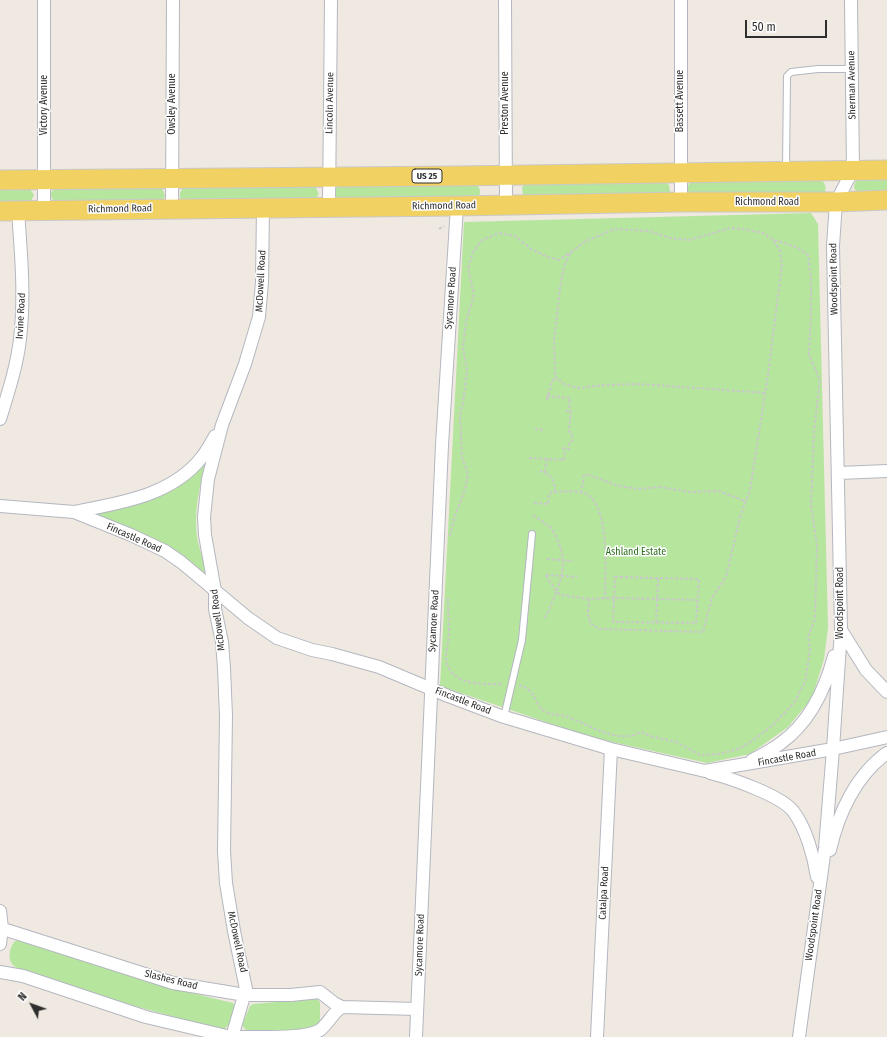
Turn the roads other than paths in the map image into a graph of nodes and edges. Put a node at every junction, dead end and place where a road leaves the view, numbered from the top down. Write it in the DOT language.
graph roads {
  1 [pos="44,0"];
  2 [pos="173,0"];
  3 [pos="331,0"];
  4 [pos="505,0"];
  5 [pos="681,0"];
  6 [pos="851,0"];
  7 [pos="852,69"];
  8 [pos="853,170"];
  9 [pos="887,170"];
  10 [pos="786,171"];
  11 [pos="680,173"];
  12 [pos="505,175"];
  13 [pos="329,177"];
  14 [pos="172,178"];
  15 [pos="0,180"];
  16 [pos="44,180"];
  17 [pos="887,200"];
  18 [pos="681,202"];
  19 [pos="836,202"];
  20 [pos="506,205"];
  21 [pos="457,206"];
  22 [pos="329,207"];
  23 [pos="172,208"];
  24 [pos="263,208"];
  25 [pos="9,211"];
  26 [pos="44,211"];
  27 [pos="0,419"];
  28 [pos="222,425"];
  29 [pos="887,471"];
  30 [pos="839,473"];
  31 [pos="0,506"];
  32 [pos="74,512"];
  33 [pos="532,534"];
  34 [pos="216,591"];
  35 [pos="841,630"];
  36 [pos="431,689"];
  37 [pos="887,692"];
  38 [pos="504,717"];
  39 [pos="887,737"];
  40 [pos="611,749"];
  41 [pos="833,749"];
  42 [pos="887,753"];
  43 [pos="737,767"];
  44 [pos="705,771"];
  45 [pos="818,888"];
  46 [pos="0,911"];
  47 [pos="1,928"];
  48 [pos="0,944"];
  49 [pos="0,972"];
  50 [pos="324,994"];
  51 [pos="245,995"];
  52 [pos="342,1007"];
  53 [pos="418,1009"];
  54 [pos="325,1024"];
  55 [pos="232,1037"];
  56 [pos="238,1037"];
  57 [pos="270,1037"];
  58 [pos="416,1037"];
  59 [pos="597,1037"];
  60 [pos="799,1037"];
  1 -- 16 [label="street, Victory Avenue"];
  2 -- 14 [label="street, Owsley Avenue"];
  3 -- 13 [label="street, Lincoln Avenue"];
  4 -- 12 [label="street, Preston Avenue"];
  5 -- 11 [label="street, Bassett Avenue"];
  6 -- 7 [label="street, Sherman Avenue"];
  7 -- 8 [label="street, Sherman Avenue"];
  7 -- 10 [label="lane"];
  8 -- 9 [label="main road, US 25"];
  8 -- 10 [label="main road, US 25"];
  8 -- 19 [label="street, Woodspoint Road"];
  10 -- 11 [label="main road, US 25"];
  11 -- 12 [label="main road, US 25"];
  11 -- 18 [label="street, Bassett Avenue"];
  12 -- 13 [label="main road, US 25"];
  12 -- 20 [label="street, Preston Avenue"];
  13 -- 14 [label="main road, US 25"];
  13 -- 22 [label="street, Lincoln Avenue"];
  14 -- 16 [label="main road, US 25"];
  14 -- 23 [label="street, Owsley Avenue"];
  15 -- 16 [label="main road, US 25"];
  16 -- 26 [label="street, Victory Avenue"];
  17 -- 19 [label="main road, Richmond Road"];
  18 -- 19 [label="main road, Richmond Road"];
  18 -- 20 [label="main road, Richmond Road"];
  19 -- 30 [label="street, Woodspoint Road"];
  20 -- 21 [label="main road, Richmond Road"];
  21 -- 22 [label="main road, Richmond Road"];
  21 -- 36 [label="street, Sycamore Road"];
  22 -- 24 [label="main road, Richmond Road"];
  23 -- 24 [label="main road, Richmond Road"];
  23 -- 26 [label="main road, Richmond Road"];
  24 -- 28 [label="street, McDowell Road"];
  25 -- 26 [label="main road, Richmond Road"];
  25 -- 27 [label="street, Irvine Road"];
  28 -- 32 [label="street, Fincastle Road"];
  28 -- 34 [label="street, McDowell Road"];
  29 -- 30 [label="street"];
  30 -- 35 [label="street, Woodspoint Road"];
  31 -- 32 [label="street, Fincastle Road"];
  32 -- 34 [label="street, Fincastle Road"];
  33 -- 38 [label="lane"];
  34 -- 36 [label="street, Fincastle Road"];
  34 -- 51 [label="street, McDowell Road"];
  35 -- 37 [label="street"];
  35 -- 41 [label="street, Woodspoint Road"];
  35 -- 43 [label="street"];
  36 -- 38 [label="street, Fincastle Road"];
  36 -- 53 [label="street, Sycamore Road"];
  38 -- 40 [label="street, Fincastle Road"];
  39 -- 41 [label="street, Fincastle Road"];
  40 -- 44 [label="street, Fincastle Road"];
  40 -- 59 [label="street, Catalpa Road"];
  41 -- 43 [label="street, Fincastle Road"];
  41 -- 45 [label="street, Woodspoint Road"];
  42 -- 45 [label="street"];
  43 -- 44 [label="street, Fincastle Road"];
  44 -- 45 [label="street"];
  45 -- 60 [label="street, Woodspoint Road"];
  46 -- 47 [label="street"];
  47 -- 48 [label="street"];
  47 -- 51 [label="street, Slashes Road"];
  49 -- 55 [label="street"];
  50 -- 51 [label="street, Slashes Road"];
  50 -- 52 [label="street"];
  50 -- 54 [label="street"];
  51 -- 55 [label="street, McDowell Road"];
  52 -- 53 [label="street"];
  52 -- 54 [label="street"];
  53 -- 58 [label="street, Sycamore Road"];
  54 -- 57 [label="street"];
  56 -- 57 [label="street"];
}
